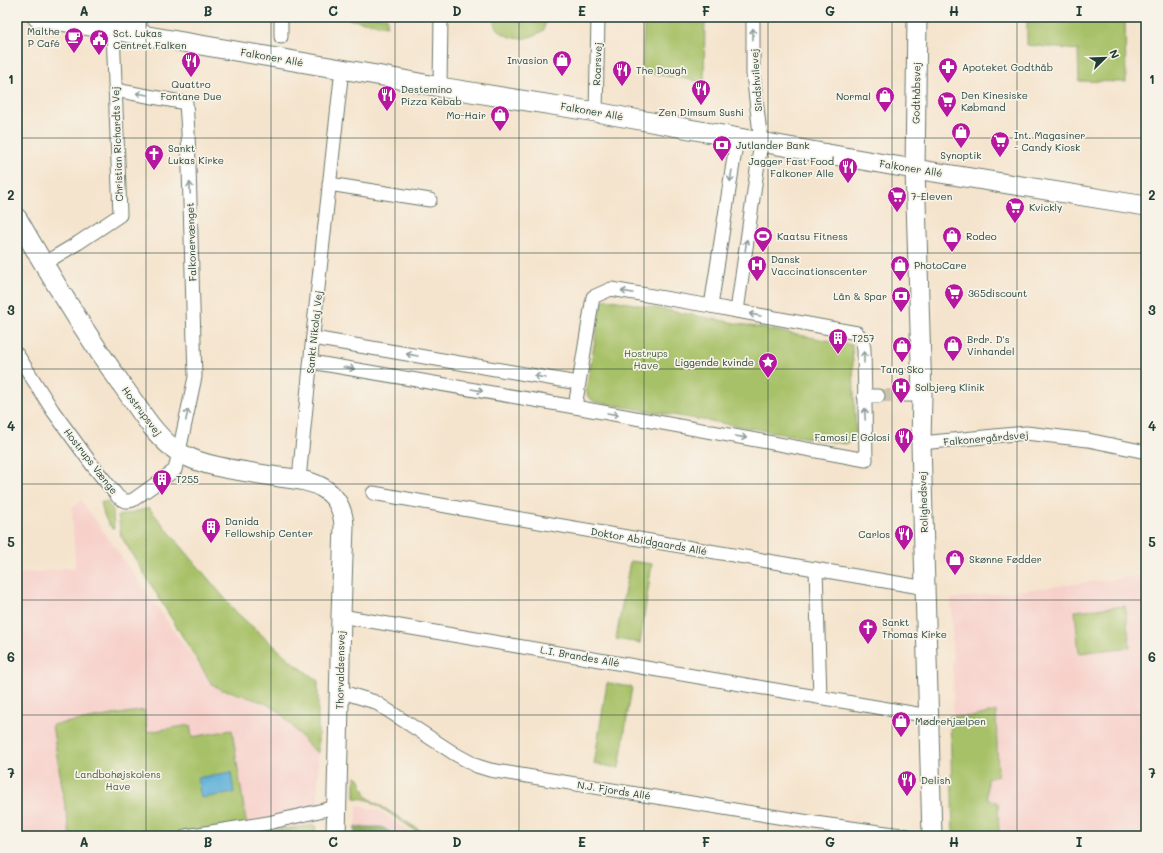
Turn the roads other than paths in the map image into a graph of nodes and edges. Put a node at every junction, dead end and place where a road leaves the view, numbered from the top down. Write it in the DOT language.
graph roads {
  1 [pos="37,17"];
  2 [pos="281,17"];
  3 [pos="441,17"];
  4 [pos="753,17"];
  5 [pos="917,17"];
  6 [pos="598,23"];
  7 [pos="140,26"];
  8 [pos="113,30"];
  9 [pos="281,37"];
  10 [pos="342,69"];
  11 [pos="440,87"];
  12 [pos="115,90"];
  13 [pos="596,112"];
  14 [pos="737,138"];
  15 [pos="761,142"];
  16 [pos="915,169"];
  17 [pos="329,184"];
  18 [pos="430,200"];
  19 [pos="1146,205"];
  20 [pos="17,218"];
  21 [pos="43,264"];
  22 [pos="711,306"];
  23 [pos="737,311"];
  24 [pos="313,338"];
  25 [pos="17,354"];
  26 [pos="311,362"];
  27 [pos="578,384"];
  28 [pos="864,396"];
  29 [pos="878,396"];
  30 [pos="575,407"];
  31 [pos="921,443"];
  32 [pos="1146,452"];
  33 [pos="179,453"];
  34 [pos="299,479"];
  35 [pos="373,493"];
  36 [pos="340,506"];
  37 [pos="816,569"];
  38 [pos="926,588"];
  39 [pos="341,616"];
  40 [pos="339,691"];
  41 [pos="820,697"];
  42 [pos="929,716"];
  43 [pos="336,807"];
  44 [pos="186,836"];
  45 [pos="336,836"];
  46 [pos="908,836"];
  47 [pos="932,836"];
  1 -- 8 [label="street, Falkoner Allé"];
  2 -- 9 [label="street"];
  3 -- 11 [label="street"];
  15 -- 4 [label="street, Sindshvilevej, one-way"];
  5 -- 16 [label="street, Godthåbsvej"];
  6 -- 13 [label="street, Roarsvej"];
  7 -- 8 [label="street, Falkoner Allé"];
  7 -- 10 [label="street, Falkoner Allé"];
  8 -- 12 [label="street, Christian Richardts Vej"];
  10 -- 11 [label="street, Falkoner Allé"];
  10 -- 17 [label="street, Sankt Nikolaj Vej"];
  11 -- 13 [label="street, Falkoner Allé"];
  12 -- 21 [label="street, Christian Richardts Vej"];
  33 -- 12 [label="street, Falkonervænget, one-way"];
  13 -- 14 [label="street, Falkoner Allé"];
  14 -- 15 [label="street, Falkoner Allé"];
  14 -- 22 [label="street, one-way"];
  15 -- 16 [label="street, Falkoner Allé"];
  23 -- 15 [label="street, one-way"];
  16 -- 19 [label="street, Falkoner Allé"];
  16 -- 31 [label="street, Rolighedsvej"];
  17 -- 18 [label="street"];
  17 -- 24 [label="street, Sankt Nikolaj Vej"];
  20 -- 21 [label="street, Hostrupsvej"];
  21 -- 33 [label="street, Hostrupsvej"];
  22 -- 23 [label="street"];
  22 -- 27 [label="street, one-way"];
  28 -- 23 [label="street, one-way"];
  24 -- 26 [label="street, Sankt Nikolaj Vej"];
  27 -- 24 [label="street, one-way"];
  25 -- 33 [label="street, Hostrups Vænge"];
  26 -- 30 [label="street, one-way"];
  26 -- 34 [label="street, Sankt Nikolaj Vej"];
  27 -- 30 [label="street"];
  28 -- 29 [label="street"];
  30 -- 28 [label="street, one-way"];
  31 -- 32 [label="street, Falkonergårdsvej"];
  31 -- 38 [label="street, Rolighedsvej"];
  33 -- 34 [label="street, Hostrupsvej"];
  34 -- 36 [label="street, Hostrupsvej"];
  35 -- 37 [label="street, Doktor Abildgaards Allé"];
  36 -- 39 [label="street, Thorvaldsensvej"];
  37 -- 38 [label="street, Doktor Abildgaards Allé"];
  37 -- 41 [label="street"];
  38 -- 42 [label="street, Rolighedsvej"];
  39 -- 40 [label="street, Thorvaldsensvej"];
  39 -- 41 [label="street, L.I. Brandes Allé"];
  40 -- 43 [label="street, Thorvaldsensvej"];
  40 -- 46 [label="street, N.J. Fjords Allé"];
  41 -- 42 [label="street, L.I. Brandes Allé"];
  42 -- 47 [label="street, Rolighedsvej"];
  43 -- 44 [label="street"];
  43 -- 45 [label="street, Thorvaldsensvej"];
}
